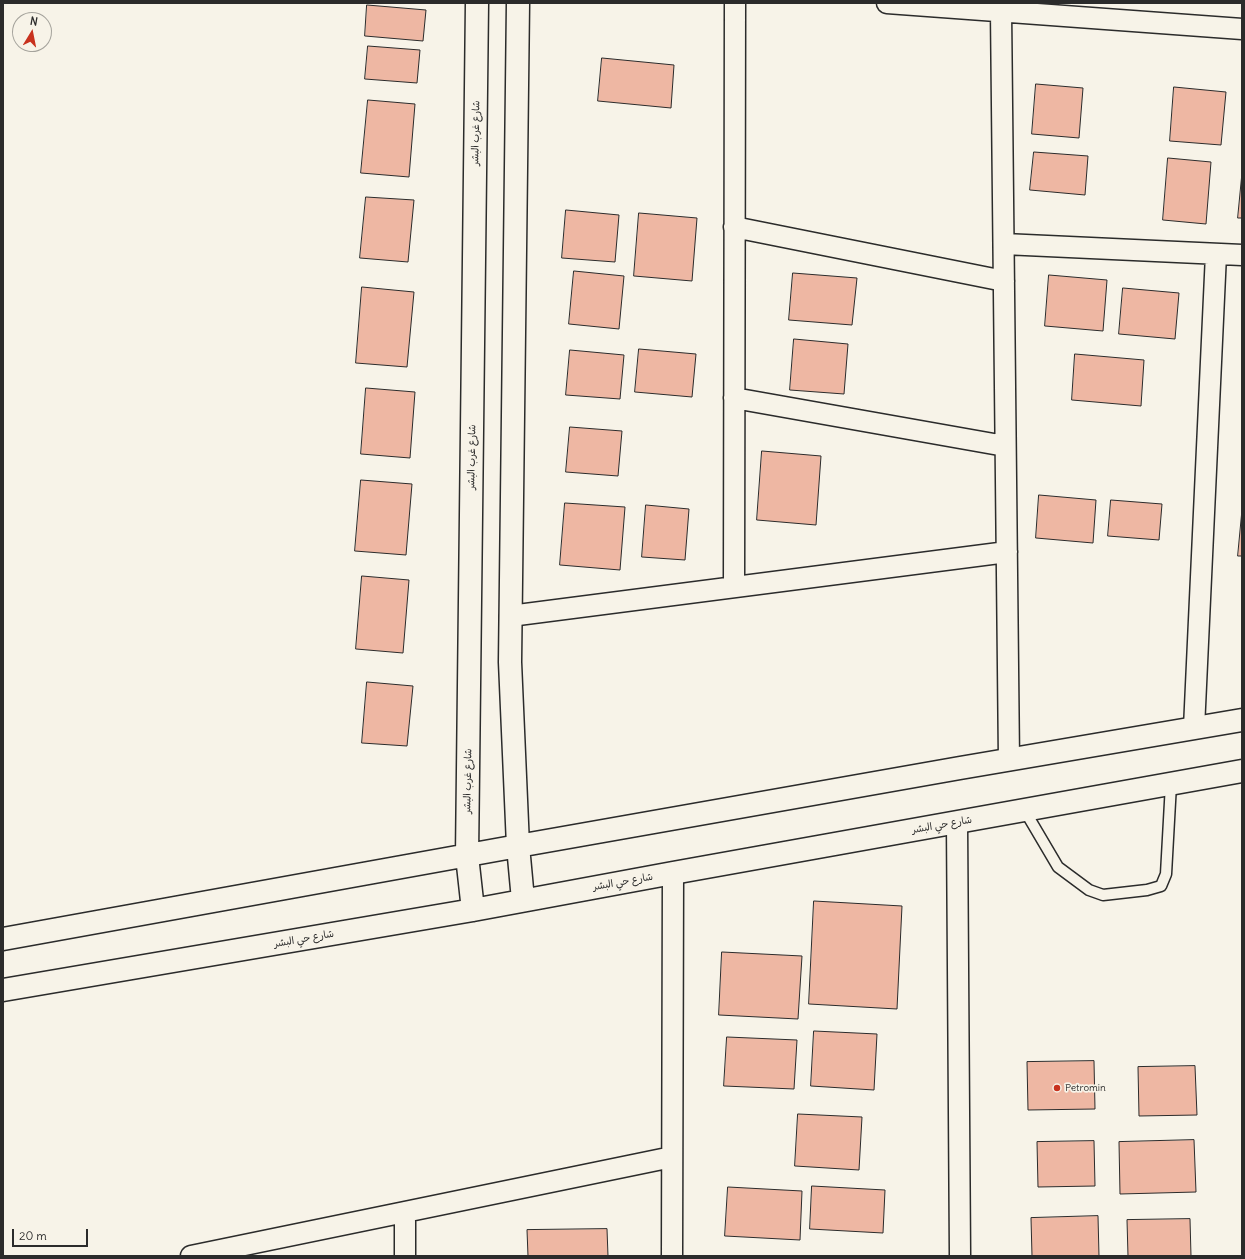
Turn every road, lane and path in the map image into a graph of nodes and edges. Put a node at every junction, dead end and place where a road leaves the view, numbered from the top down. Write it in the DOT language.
graph roads {
  1 [pos="477,3"];
  2 [pos="518,3"];
  3 [pos="734,3"];
  4 [pos="887,3"];
  5 [pos="1001,11"];
  6 [pos="1242,20"];
  7 [pos="1242,29"];
  8 [pos="734,228"];
  9 [pos="1004,244"];
  10 [pos="1216,254"];
  11 [pos="1242,255"];
  12 [pos="1004,281"];
  13 [pos="734,398"];
  14 [pos="1005,446"];
  15 [pos="1007,552"];
  16 [pos="734,587"];
  17 [pos="510,616"];
  18 [pos="1242,720"];
  19 [pos="1194,728"];
  20 [pos="1009,760"];
  21 [pos="1242,771"];
  22 [pos="1171,784"];
  23 [pos="1025,811"];
  24 [pos="957,823"];
  25 [pos="518,846"];
  26 [pos="468,856"];
  27 [pos="673,873"];
  28 [pos="523,900"];
  29 [pos="472,910"];
  30 [pos="3,939"];
  31 [pos="3,990"];
  32 [pos="672,1157"];
  33 [pos="405,1212"];
  34 [pos="191,1256"];
  35 [pos="405,1256"];
  36 [pos="672,1256"];
  37 [pos="960,1256"];
  1 -- 26 [label="street, شارع غرب البشر"];
  2 -- 17 [label="street"];
  3 -- 8 [label="street"];
  4 -- 5 [label="street"];
  5 -- 7 [label="street"];
  5 -- 9 [label="street"];
  6 -- 7 [label="street"];
  8 -- 12 [label="street"];
  8 -- 13 [label="street"];
  9 -- 10 [label="street"];
  9 -- 12 [label="street"];
  10 -- 11 [label="street"];
  10 -- 19 [label="street"];
  12 -- 14 [label="street"];
  13 -- 14 [label="street"];
  13 -- 16 [label="street"];
  14 -- 15 [label="street"];
  15 -- 16 [label="street"];
  15 -- 20 [label="street"];
  16 -- 17 [label="street"];
  17 -- 25 [label="street"];
  18 -- 19 [label="street"];
  19 -- 20 [label="street"];
  20 -- 25 [label="street"];
  21 -- 22 [label="street, شارع حي البشر"];
  22 -- 23 [label="street, شارع حي البشر"];
  22 -- 23 [label="lane"];
  23 -- 24 [label="street, شارع حي البشر"];
  24 -- 27 [label="street, شارع حي البشر"];
  24 -- 37 [label="street"];
  25 -- 26 [label="street"];
  25 -- 28 [label="street"];
  26 -- 29 [label="street, شارع غرب البشر"];
  26 -- 30 [label="street"];
  27 -- 28 [label="street, شارع حي البشر"];
  27 -- 32 [label="street"];
  28 -- 29 [label="street, شارع حي البشر"];
  29 -- 31 [label="street, شارع حي البشر"];
  32 -- 33 [label="street"];
  32 -- 36 [label="street"];
  33 -- 34 [label="street"];
  33 -- 35 [label="street"];
}
